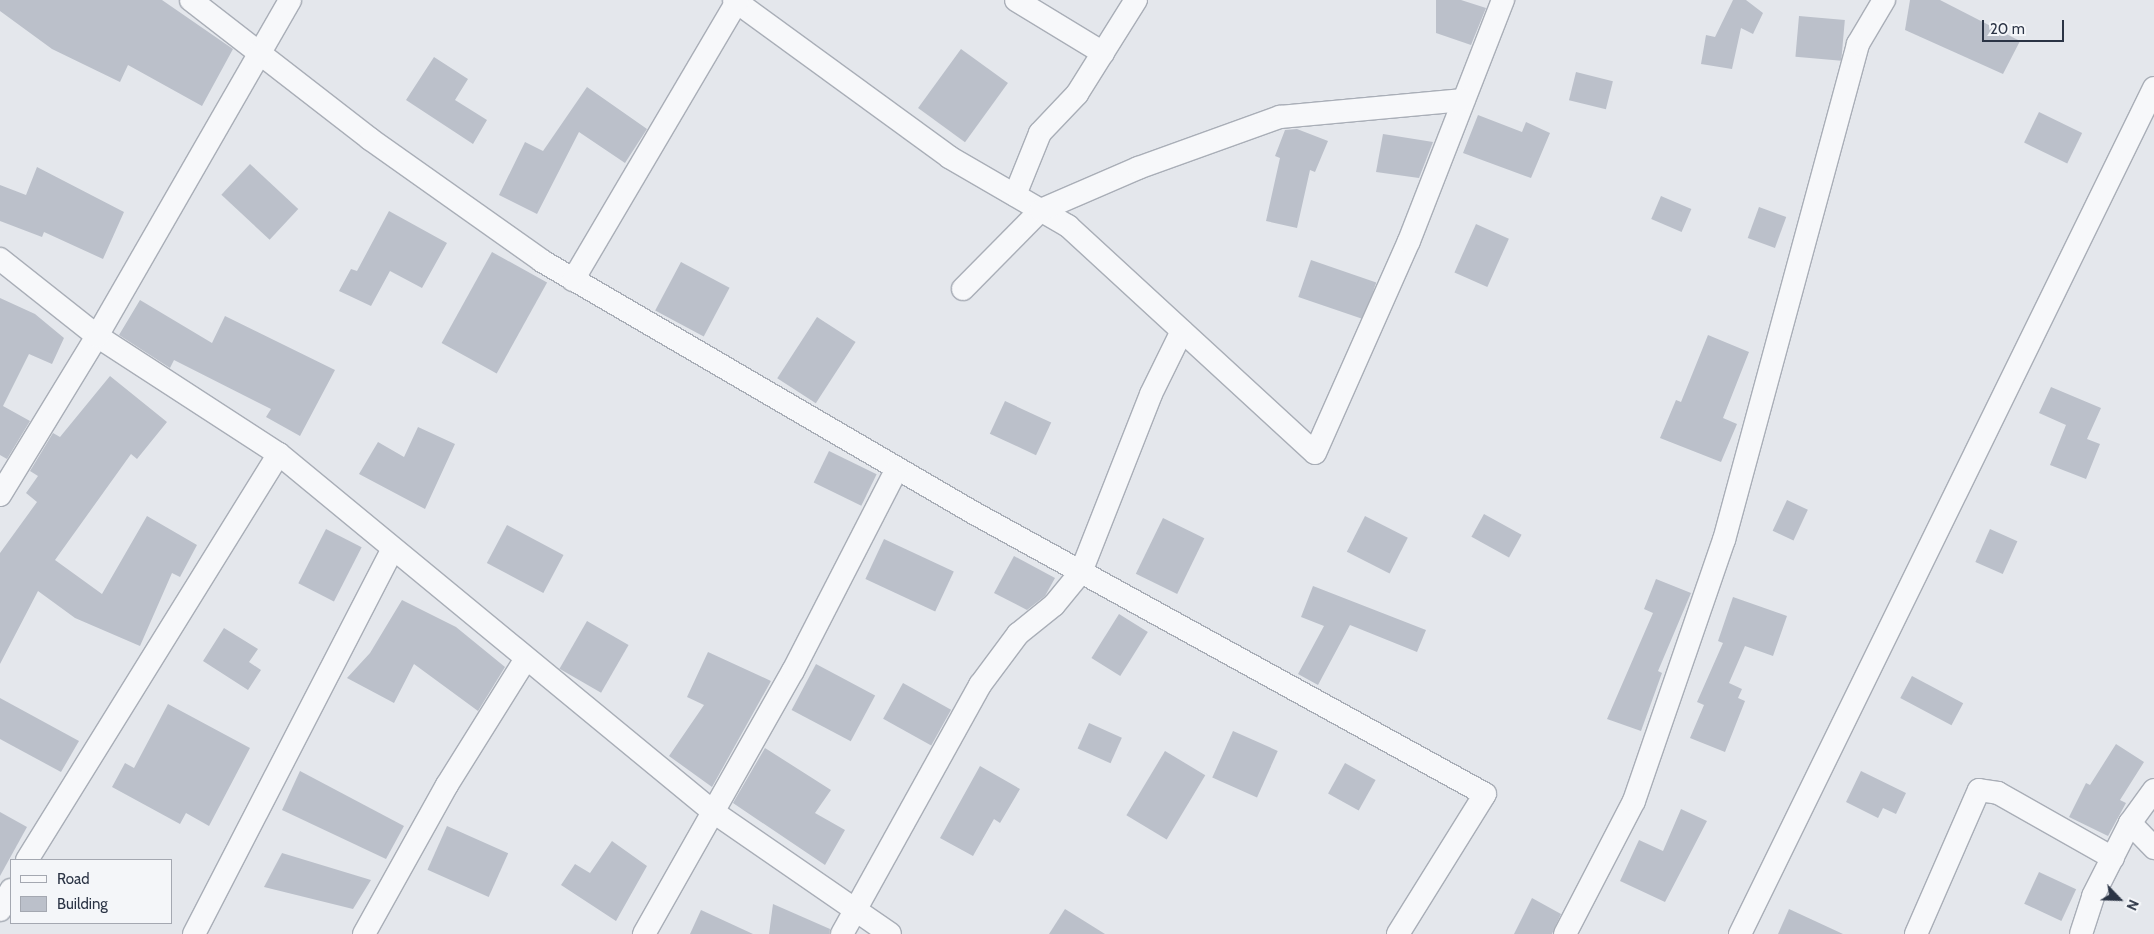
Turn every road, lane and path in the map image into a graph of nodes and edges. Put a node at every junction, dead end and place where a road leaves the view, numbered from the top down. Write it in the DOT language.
graph roads {
  1 [pos="191,0"];
  2 [pos="290,0"];
  3 [pos="1016,0"];
  4 [pos="1136,0"];
  5 [pos="1503,0"];
  6 [pos="1884,0"];
  7 [pos="735,1"];
  8 [pos="262,52"];
  9 [pos="1103,53"];
  10 [pos="2154,88"];
  11 [pos="1463,100"];
  12 [pos="1015,195"];
  13 [pos="1041,210"];
  14 [pos="0,259"];
  15 [pos="573,280"];
  16 [pos="963,290"];
  17 [pos="1182,331"];
  18 [pos="97,336"];
  19 [pos="279,454"];
  20 [pos="897,469"];
  21 [pos="0,495"];
  22 [pos="394,549"];
  23 [pos="1081,572"];
  24 [pos="525,660"];
  25 [pos="2154,790"];
  26 [pos="712,811"];
  27 [pos="2130,823"];
  28 [pos="2154,848"];
  29 [pos="2113,858"];
  30 [pos="28,859"];
  31 [pos="10,892"];
  32 [pos="0,910"];
  33 [pos="858,910"];
  34 [pos="194,934"];
  35 [pos="364,934"];
  36 [pos="644,934"];
  37 [pos="842,934"];
  38 [pos="890,934"];
  39 [pos="1398,934"];
  40 [pos="1565,934"];
  41 [pos="1740,934"];
  42 [pos="1916,934"];
  43 [pos="2081,934"];
  1 -- 8 [label="street"];
  2 -- 8 [label="street"];
  3 -- 9 [label="street"];
  4 -- 9 [label="street"];
  5 -- 11 [label="street"];
  6 -- 40 [label="street"];
  7 -- 12 [label="street"];
  7 -- 15 [label="street"];
  8 -- 15 [label="street"];
  8 -- 18 [label="street"];
  9 -- 12 [label="street"];
  10 -- 41 [label="street"];
  11 -- 13 [label="street"];
  11 -- 17 [label="street"];
  12 -- 13 [label="street"];
  13 -- 16 [label="street"];
  13 -- 17 [label="street"];
  14 -- 18 [label="street"];
  15 -- 20 [label="street"];
  17 -- 23 [label="street"];
  18 -- 19 [label="street"];
  18 -- 21 [label="street"];
  19 -- 22 [label="street"];
  19 -- 30 [label="street"];
  20 -- 23 [label="street"];
  20 -- 26 [label="street"];
  22 -- 24 [label="street"];
  22 -- 34 [label="street"];
  23 -- 33 [label="street"];
  23 -- 39 [label="street"];
  24 -- 26 [label="street"];
  24 -- 35 [label="street"];
  25 -- 27 [label="street"];
  26 -- 33 [label="street"];
  26 -- 36 [label="street"];
  27 -- 28 [label="street"];
  27 -- 29 [label="street"];
  29 -- 42 [label="street"];
  29 -- 43 [label="street"];
  31 -- 32 [label="street"];
  33 -- 37 [label="street"];
  33 -- 38 [label="street"];
}
